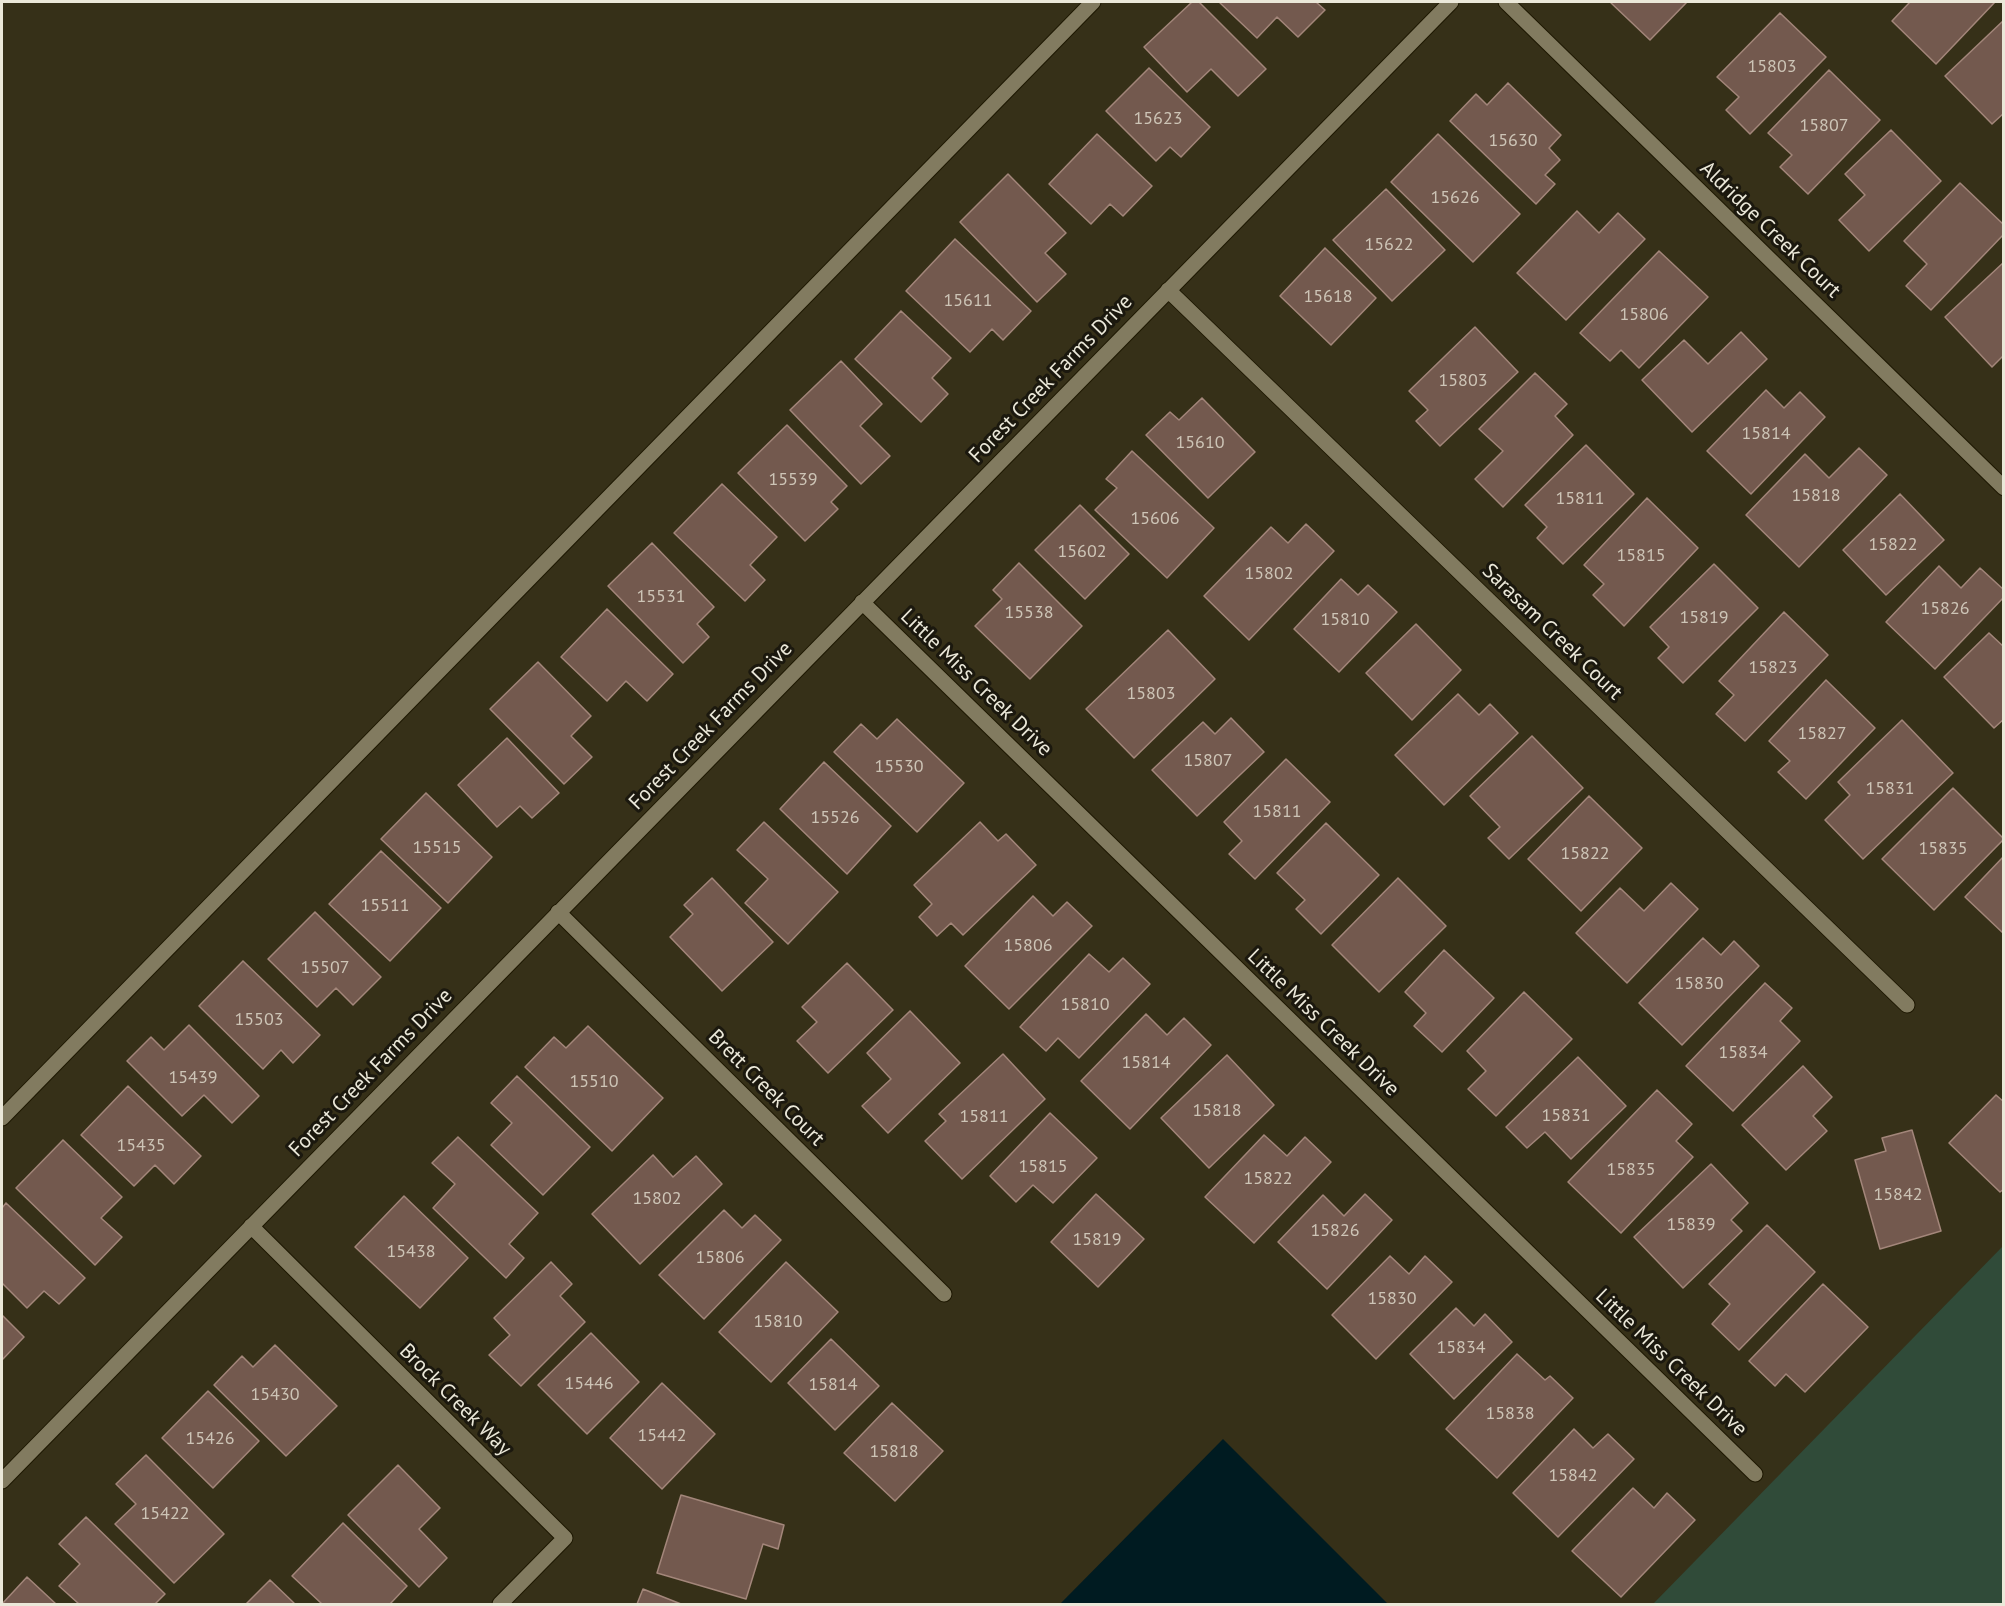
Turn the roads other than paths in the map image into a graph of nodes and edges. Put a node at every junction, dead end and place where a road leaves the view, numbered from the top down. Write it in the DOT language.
graph roads {
  1 [pos="1093,2"];
  2 [pos="1451,2"];
  3 [pos="1506,2"];
  4 [pos="1168,290"];
  5 [pos="2004,488"];
  6 [pos="862,602"];
  7 [pos="558,912"];
  8 [pos="1907,1005"];
  9 [pos="2,1118"];
  10 [pos="251,1226"];
  11 [pos="944,1294"];
  12 [pos="1755,1474"];
  13 [pos="2,1481"];
  14 [pos="500,1605"];
  1 -- 9 [label="street"];
  2 -- 4 [label="street, Forest Creek Farms Drive"];
  3 -- 5 [label="street, Aldridge Creek Court"];
  4 -- 6 [label="street, Forest Creek Farms Drive"];
  4 -- 8 [label="street, Sarasam Creek Court"];
  6 -- 7 [label="street, Forest Creek Farms Drive"];
  6 -- 12 [label="street, Little Miss Creek Drive"];
  7 -- 10 [label="street, Forest Creek Farms Drive"];
  7 -- 11 [label="street, Brett Creek Court"];
  10 -- 13 [label="street, Forest Creek Farms Drive"];
  10 -- 14 [label="street, Brock Creek Way"];
}
